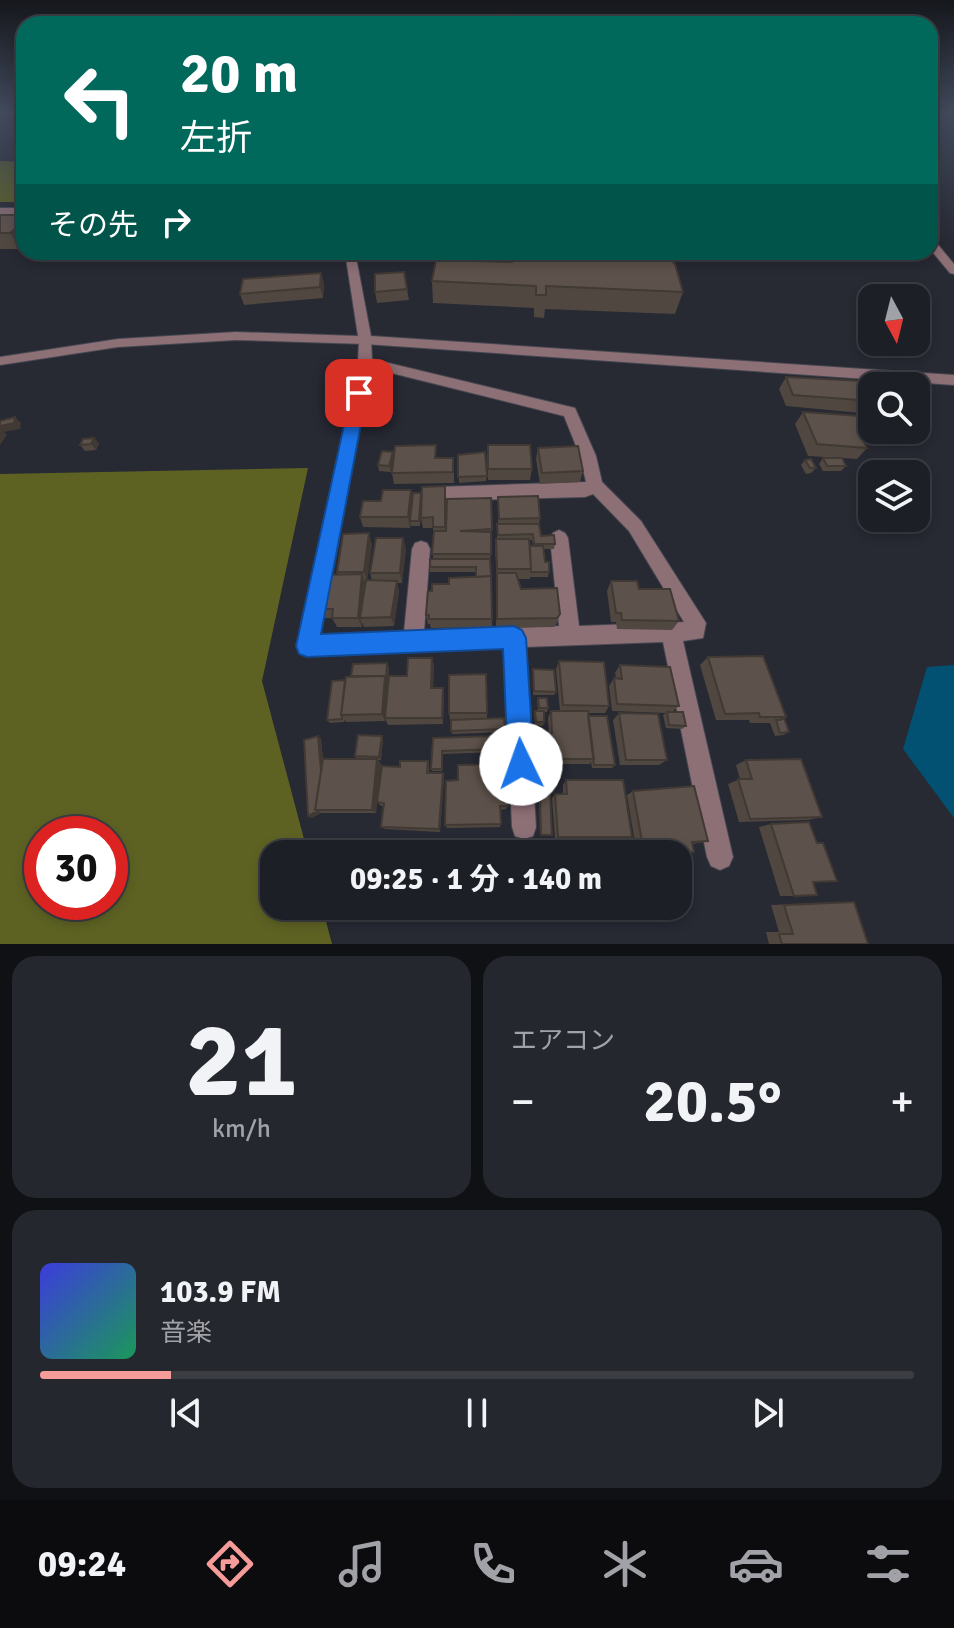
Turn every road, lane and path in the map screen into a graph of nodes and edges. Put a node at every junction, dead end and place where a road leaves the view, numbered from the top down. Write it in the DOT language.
graph roads {
  1 [pos="938,252"];
  2 [pos="351,260"];
  3 [pos="954,271"];
  4 [pos="365,340"];
  5 [pos="0,361"];
  6 [pos="365,362"];
  7 [pos="954,380"];
  8 [pos="595,485"];
  9 [pos="435,494"];
  10 [pos="559,538"];
  11 [pos="421,549"];
  12 [pos="671,632"];
  13 [pos="570,635"];
  14 [pos="514,638"];
  15 [pos="413,642"];
  16 [pos="524,827"];
  17 [pos="720,857"];
  1 -- 3 [label="street"];
  2 -- 4 [label="street"];
  4 -- 5 [label="street"];
  4 -- 6 [label="street"];
  4 -- 7 [label="street"];
  6 -- 8 [label="street"];
  6 -- 15 [label="street"];
  8 -- 9 [label="street"];
  8 -- 12 [label="street"];
  10 -- 13 [label="street"];
  11 -- 15 [label="street"];
  12 -- 13 [label="street"];
  12 -- 17 [label="street"];
  13 -- 14 [label="street"];
  14 -- 15 [label="street"];
  14 -- 16 [label="street"];
}
